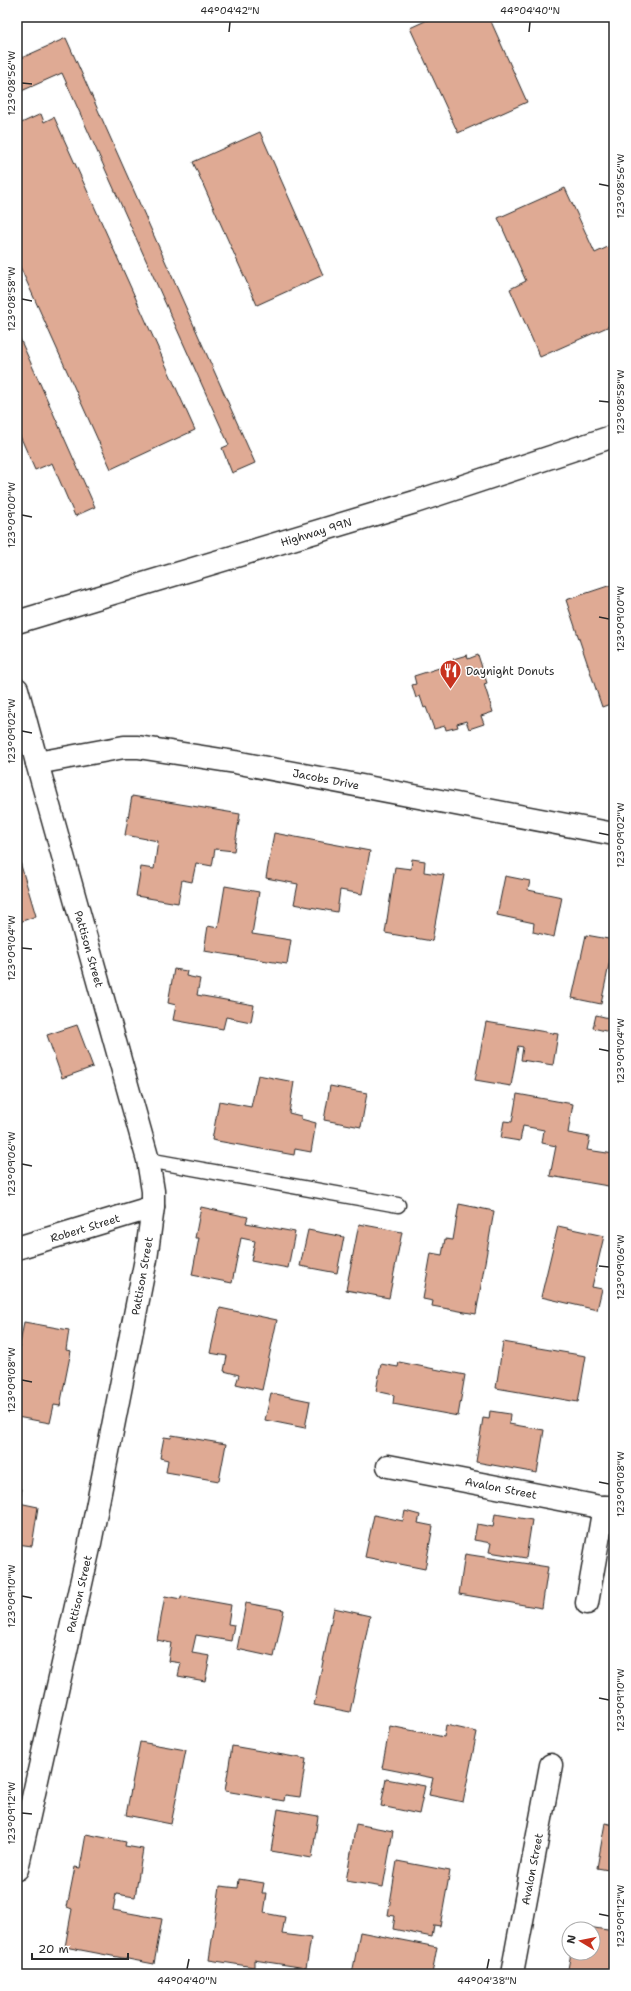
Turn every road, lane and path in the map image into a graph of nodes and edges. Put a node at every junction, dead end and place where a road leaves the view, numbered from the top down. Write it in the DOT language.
graph roads {
  1 [pos="614,436"];
  2 [pos="17,622"];
  3 [pos="17,689"];
  4 [pos="37,763"];
  5 [pos="614,834"];
  6 [pos="148,1160"];
  7 [pos="398,1205"];
  8 [pos="153,1207"];
  9 [pos="17,1248"];
  10 [pos="388,1466"];
  11 [pos="609,1507"];
  12 [pos="587,1603"];
  13 [pos="551,1765"];
  14 [pos="17,1869"];
  15 [pos="512,1974"];
  1 -- 2 [label="street, Highway 99N"];
  3 -- 4 [label="street, Pattison Street"];
  4 -- 5 [label="street, Jacobs Drive"];
  4 -- 6 [label="street, Pattison Street"];
  6 -- 7 [label="lane"];
  6 -- 8 [label="street, Pattison Street"];
  8 -- 9 [label="street, Robert Street"];
  8 -- 14 [label="street, Pattison Street"];
  10 -- 11 [label="street, Avalon Street"];
  11 -- 12 [label="street"];
  13 -- 15 [label="street, Avalon Street"];
}
